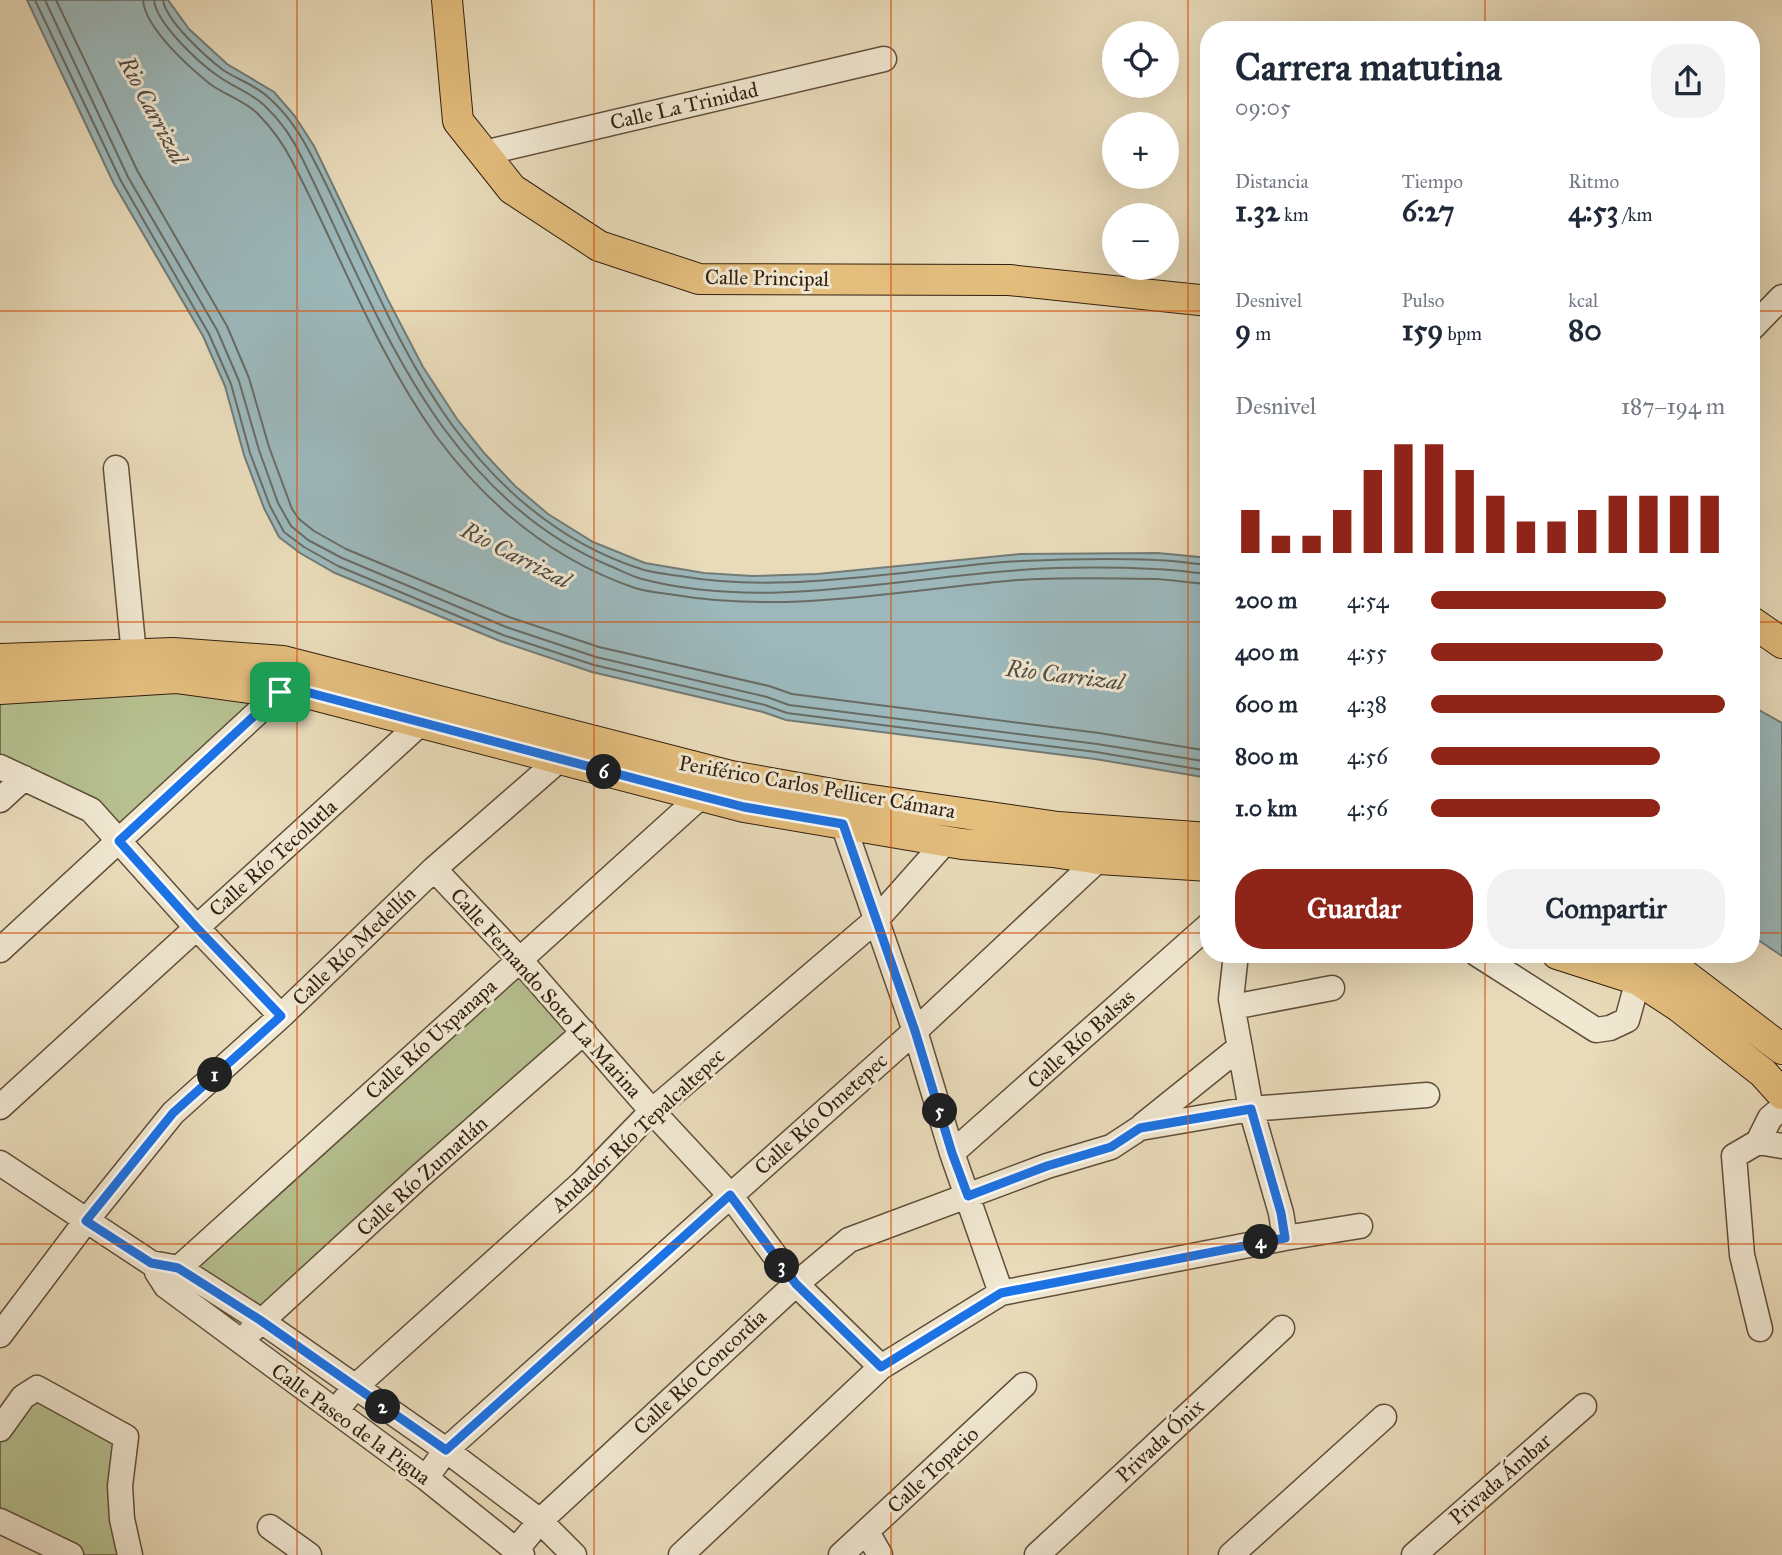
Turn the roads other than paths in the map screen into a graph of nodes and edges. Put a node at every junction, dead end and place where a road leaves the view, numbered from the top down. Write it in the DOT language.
graph roads {
  1 [pos="447,0"];
  2 [pos="884,59"];
  3 [pos="484,153"];
  4 [pos="1782,297"];
  5 [pos="1200,300"];
  6 [pos="1760,320"];
  7 [pos="116,468"];
  8 [pos="1760,628"];
  9 [pos="1782,643"];
  10 [pos="134,655"];
  11 [pos="0,659"];
  12 [pos="0,689"];
  13 [pos="280,692"];
  14 [pos="422,722"];
  15 [pos="559,760"];
  16 [pos="0,767"];
  17 [pos="24,778"];
  18 [pos="701,796"];
  19 [pos="0,800"];
  20 [pos="843,824"];
  21 [pos="1200,837"];
  22 [pos="947,840"];
  23 [pos="119,841"];
  24 [pos="1099,859"];
  25 [pos="1200,865"];
  26 [pos="435,869"];
  27 [pos="876,920"];
  28 [pos="196,927"];
  29 [pos="1200,933"];
  30 [pos="0,950"];
  31 [pos="519,959"];
  32 [pos="1235,963"];
  33 [pos="1491,963"];
  34 [pos="1641,964"];
  35 [pos="1332,988"];
  36 [pos="1233,1007"];
  37 [pos="281,1016"];
  38 [pos="915,1031"];
  39 [pos="584,1032"];
  40 [pos="1240,1047"];
  41 [pos="1782,1049"];
  42 [pos="1782,1094"];
  43 [pos="1427,1095"];
  44 [pos="0,1107"];
  45 [pos="1782,1108"];
  46 [pos="1251,1109"];
  47 [pos="652,1111"];
  48 [pos="1140,1128"];
  49 [pos="1770,1144"];
  50 [pos="952,1153"];
  51 [pos="0,1163"];
  52 [pos="730,1195"];
  53 [pos="968,1196"];
  54 [pos="86,1221"];
  55 [pos="1360,1226"];
  56 [pos="1285,1238"];
  57 [pos="172,1277"];
  58 [pos="796,1284"];
  59 [pos="1001,1293"];
  60 [pos="260,1320"];
  61 [pos="1282,1328"];
  62 [pos="1760,1329"];
  63 [pos="0,1335"];
  64 [pos="240,1343"];
  65 [pos="881,1367"];
  66 [pos="1024,1385"];
  67 [pos="355,1387"];
  68 [pos="1584,1406"];
  69 [pos="336,1411"];
  70 [pos="1384,1417"];
  71 [pos="0,1429"];
  72 [pos="446,1450"];
  73 [pos="426,1478"];
  74 [pos="0,1521"];
  75 [pos="540,1521"];
  76 [pos="867,1532"];
  77 [pos="1242,1550"];
  78 [pos="519,1552"];
  79 [pos="1415,1554"];
  80 [pos="71,1555"];
  81 [pos="130,1555"];
  82 [pos="277,1555"];
  83 [pos="309,1555"];
  84 [pos="574,1555"];
  85 [pos="681,1555"];
  86 [pos="841,1555"];
  87 [pos="880,1555"];
  88 [pos="1037,1555"];
  1 -- 3 [label="main road, Calle Principal"];
  2 -- 3 [label="street, Calle La Trinidad"];
  3 -- 5 [label="main road, Calle Principal"];
  4 -- 6 [label="street"];
  7 -- 10 [label="street"];
  8 -- 9 [label="main road"];
  10 -- 11 [label="main road, Periférico Carlos Pellicer Cámara"];
  10 -- 21 [label="main road, Periférico Carlos Pellicer Cámara"];
  12 -- 13 [label="main road, Periférico Carlos Pellicer Cámara"];
  13 -- 14 [label="main road, Periférico Carlos Pellicer Cámara"];
  13 -- 23 [label="street"];
  14 -- 15 [label="main road, Periférico Carlos Pellicer Cámara"];
  14 -- 28 [label="street, Calle Río Tecolutla"];
  15 -- 18 [label="main road, Periférico Carlos Pellicer Cámara"];
  15 -- 26 [label="street, Calle Río Medellín"];
  16 -- 17 [label="street"];
  17 -- 19 [label="street"];
  17 -- 23 [label="street"];
  18 -- 20 [label="main road, Periférico Carlos Pellicer Cámara"];
  18 -- 31 [label="street, Calle Río Uxpanapa"];
  20 -- 22 [label="main road, Periférico Carlos Pellicer Cámara"];
  20 -- 27 [label="street"];
  22 -- 24 [label="main road, Periférico Carlos Pellicer Cámara"];
  22 -- 27 [label="street, Andador Río Tepalcaltepec"];
  23 -- 28 [label="street"];
  23 -- 30 [label="street"];
  24 -- 25 [label="main road, Periférico Carlos Pellicer Cámara"];
  24 -- 38 [label="street, Calle Río Ometepec"];
  26 -- 31 [label="street, Calle Fernando Soto La Marina"];
  26 -- 37 [label="street, Calle Río Medellín"];
  27 -- 38 [label="street"];
  27 -- 47 [label="street, Andador Río Tepalcaltepec"];
  28 -- 37 [label="street"];
  28 -- 44 [label="street, Calle Río Tecolutla"];
  29 -- 50 [label="street, Calle Río Balsas"];
  31 -- 39 [label="street, Calle Fernando Soto La Marina"];
  31 -- 57 [label="street, Calle Río Uxpanapa"];
  32 -- 36 [label="street"];
  33 -- 34 [label="street"];
  34 -- 41 [label="main road"];
  34 -- 42 [label="main road"];
  35 -- 36 [label="street"];
  36 -- 40 [label="street"];
  37 -- 54 [label="street, Calle Río Medellín"];
  38 -- 50 [label="street"];
  38 -- 52 [label="street, Calle Río Ometepec"];
  39 -- 47 [label="street, Calle Fernando Soto La Marina"];
  39 -- 60 [label="street, Calle Río Zumatlán"];
  40 -- 46 [label="street"];
  40 -- 48 [label="street"];
  43 -- 46 [label="street, Calle Río Concordia"];
  45 -- 49 [label="street"];
  46 -- 48 [label="street, Calle Río Concordia"];
  46 -- 56 [label="street"];
  47 -- 52 [label="street, Calle Fernando Soto La Marina"];
  47 -- 67 [label="street, Andador Río Tepalcaltepec"];
  48 -- 53 [label="street, Calle Río Concordia"];
  49 -- 62 [label="street"];
  50 -- 53 [label="street"];
  51 -- 54 [label="street, Calle Paseo de la Pigua"];
  52 -- 58 [label="street, Calle Fernando Soto La Marina"];
  52 -- 72 [label="street, Calle Río Ometepec"];
  53 -- 58 [label="street, Calle Río Concordia"];
  53 -- 59 [label="street"];
  54 -- 57 [label="street, Calle Paseo de la Pigua"];
  54 -- 63 [label="street, Calle Río Medellín"];
  55 -- 56 [label="street"];
  56 -- 59 [label="street"];
  57 -- 60 [label="street, Calle Paseo de la Pigua"];
  57 -- 64 [label="street, Calle Paseo de la Pigua"];
  58 -- 65 [label="street, Calle Fernando Soto La Marina"];
  58 -- 75 [label="street, Calle Río Concordia"];
  59 -- 65 [label="street"];
  60 -- 64 [label="street, Calle Río Zumatlán"];
  60 -- 67 [label="street, Calle Paseo de la Pigua"];
  61 -- 88 [label="street, Privada Ónix"];
  64 -- 69 [label="street, Calle Paseo de la Pigua"];
  65 -- 85 [label="street"];
  66 -- 76 [label="street, Calle Topacio"];
  67 -- 69 [label="street, Andador Río Tepalcaltepec"];
  67 -- 72 [label="street, Calle Paseo de la Pigua"];
  68 -- 79 [label="street, Privada Ámbar"];
  69 -- 73 [label="street, Calle Paseo de la Pigua"];
  70 -- 77 [label="street"];
  71 -- 81 [label="street"];
  72 -- 73 [label="street, Calle Río Ometepec"];
  72 -- 75 [label="street, Calle Paseo de la Pigua"];
  73 -- 78 [label="street, Calle Paseo de la Pigua"];
  74 -- 80 [label="street"];
  75 -- 78 [label="street, Calle Río Concordia"];
  75 -- 84 [label="street, Calle Paseo de la Pigua"];
  76 -- 86 [label="street, Calle Topacio"];
  76 -- 87 [label="street"];
  82 -- 83 [label="street"];
}
